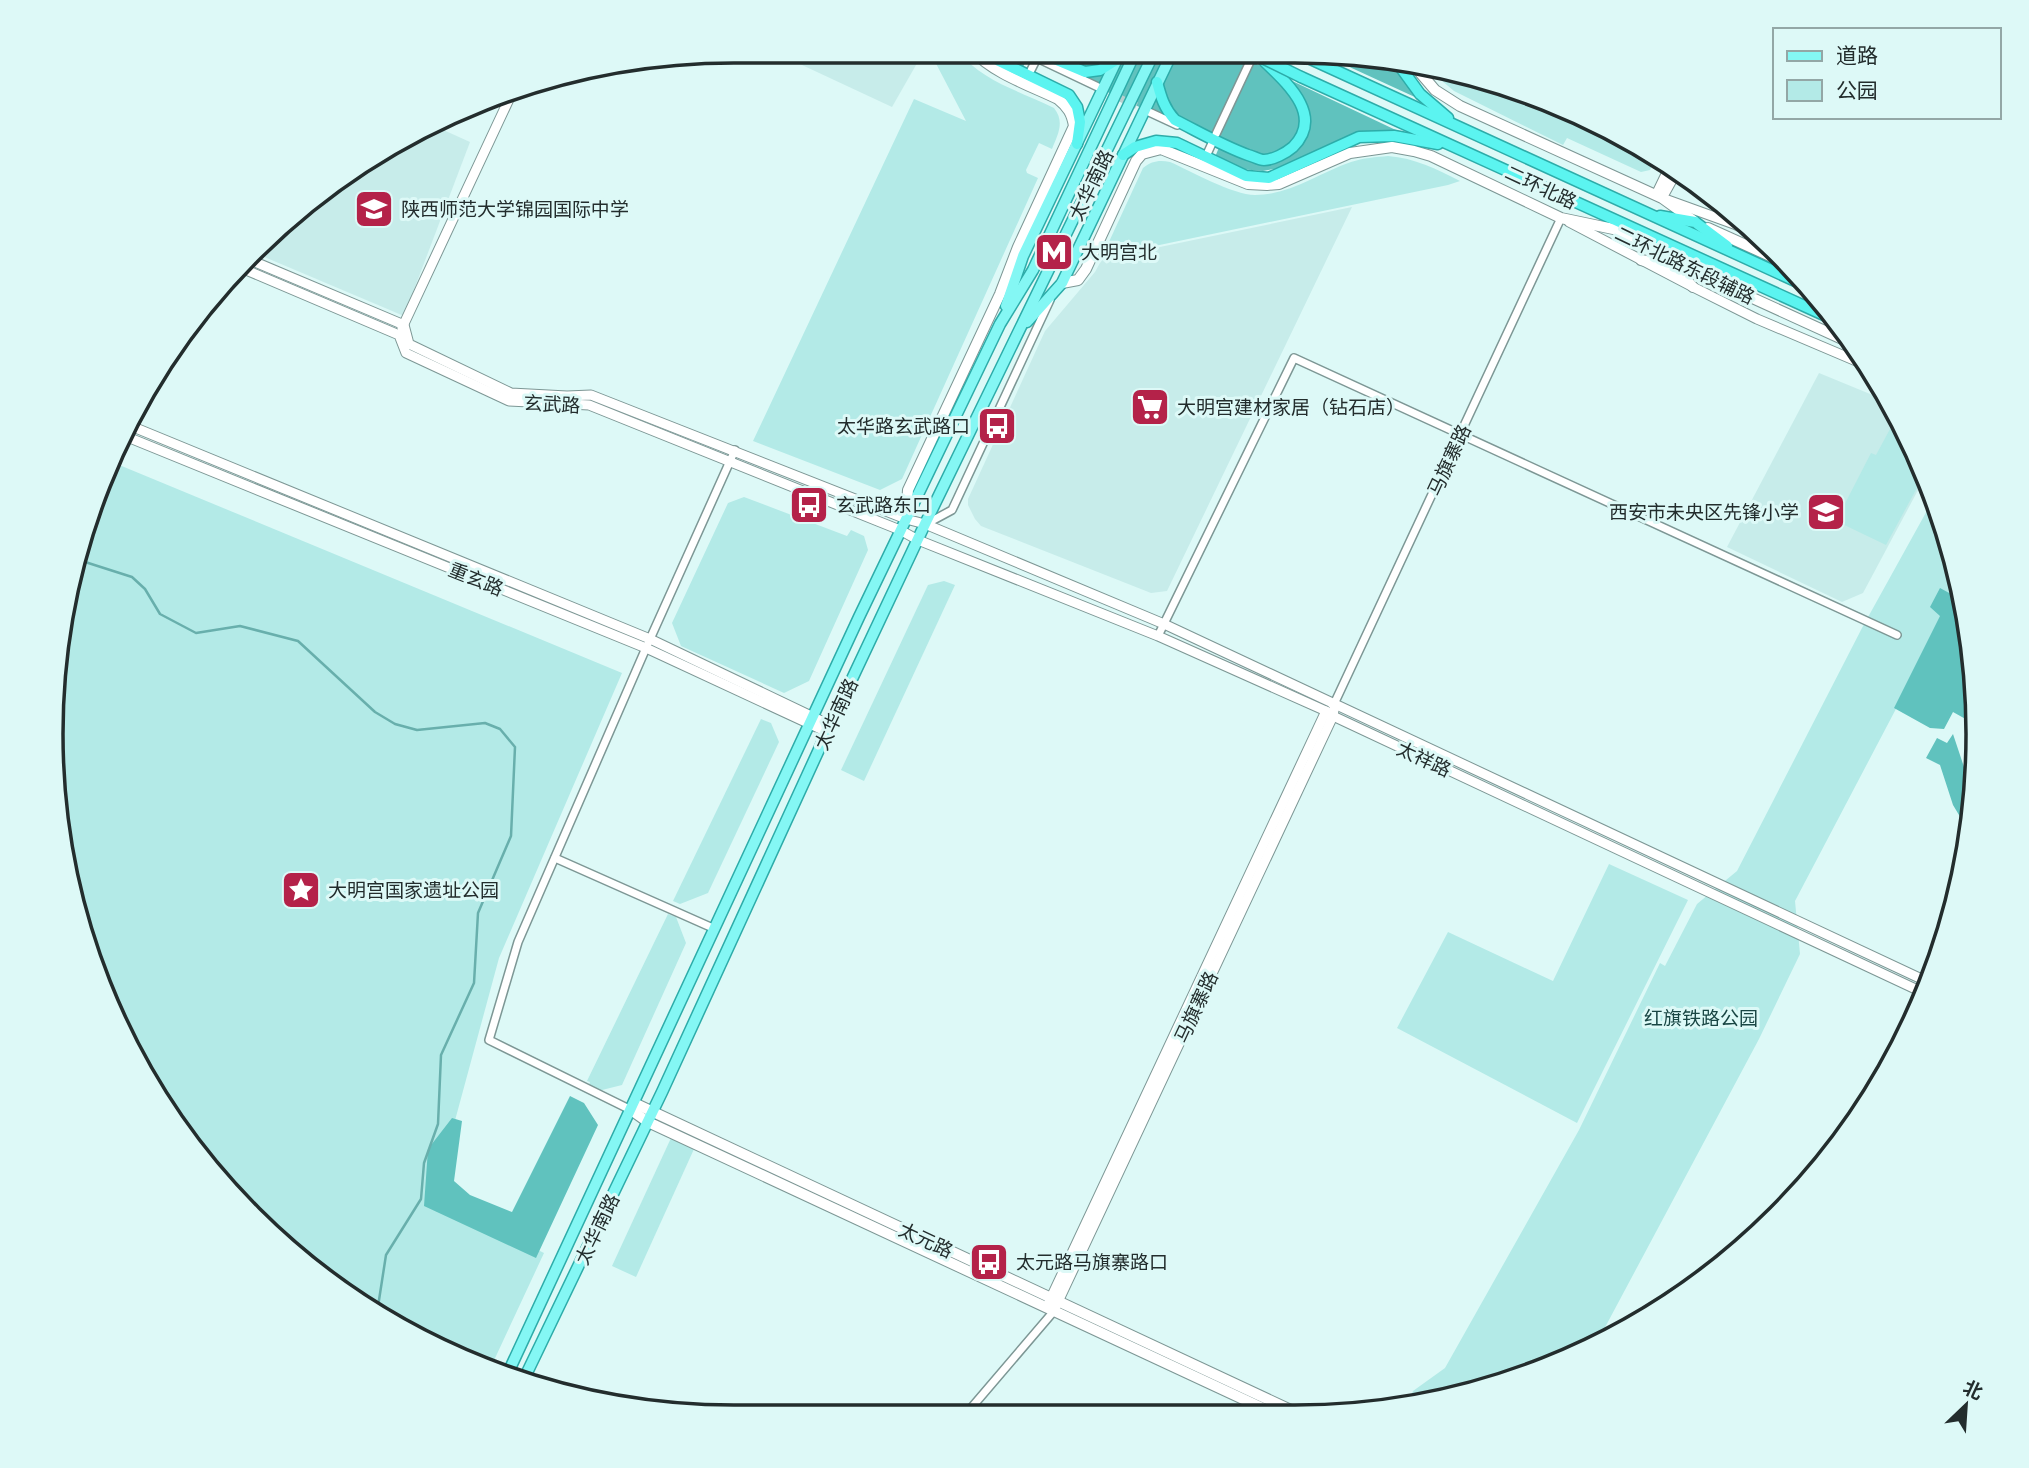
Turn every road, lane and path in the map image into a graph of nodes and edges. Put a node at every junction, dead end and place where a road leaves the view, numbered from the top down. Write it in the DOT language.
graph roads {
  1 [pos="985,63"];
  2 [pos="1003,63"];
  3 [pos="1034,63"];
  4 [pos="1050,63"];
  5 [pos="1057,63"];
  6 [pos="1109,63"];
  7 [pos="1115,63"];
  8 [pos="1130,63"];
  9 [pos="1149,63"];
  10 [pos="1167,63"];
  11 [pos="1249,63"];
  12 [pos="1265,63"];
  13 [pos="1275,63"];
  14 [pos="1322,64"];
  15 [pos="1031,70"];
  16 [pos="1403,72"];
  17 [pos="1423,75"];
  18 [pos="1157,82"];
  19 [pos="1098,88"];
  20 [pos="507,103"];
  21 [pos="1149,112"];
  22 [pos="1458,127"];
  23 [pos="1214,139"];
  24 [pos="1077,144"];
  25 [pos="1460,148"];
  26 [pos="1208,152"];
  27 [pos="1123,155"];
  28 [pos="1667,175"];
  29 [pos="1672,179"];
  30 [pos="1659,196"];
  31 [pos="1647,214"];
  32 [pos="1561,218"];
  33 [pos="1726,221"];
  34 [pos="1695,222"];
  35 [pos="1618,230"];
  36 [pos="1640,232"];
  37 [pos="1658,249"];
  38 [pos="1760,251"];
  39 [pos="1743,258"];
  40 [pos="1641,260"];
  41 [pos="257,264"];
  42 [pos="1673,266"];
  43 [pos="1697,270"];
  44 [pos="249,271"];
  45 [pos="1784,276"];
  46 [pos="1058,287"];
  47 [pos="1693,287"];
  48 [pos="1814,311"];
  49 [pos="1000,324"];
  50 [pos="404,325"];
  51 [pos="1018,332"];
  52 [pos="399,335"];
  53 [pos="1834,335"];
  54 [pos="1852,359"];
  55 [pos="137,428"];
  56 [pos="1460,435"];
  57 [pos="131,439"];
  58 [pos="735,450"];
  59 [pos="730,462"];
  60 [pos="906,519"];
  61 [pos="925,524"];
  62 [pos="900,530"];
  63 [pos="918,540"];
  64 [pos="1164,624"];
  65 [pos="1897,635"];
  66 [pos="1158,636"];
  67 [pos="648,643"];
  68 [pos="1335,702"];
  69 [pos="1330,713"];
  70 [pos="810,720"];
  71 [pos="829,728"];
  72 [pos="555,858"];
  73 [pos="715,929"];
  74 [pos="1920,978"];
  75 [pos="1916,989"];
  76 [pos="633,1107"];
  77 [pos="651,1117"];
  78 [pos="1052,1304"];
  79 [pos="511,1366"];
  80 [pos="527,1372"];
  81 [pos="973,1405"];
  82 [pos="1257,1405"];
  83 [pos="1279,1405"];
  1 -- 60 [label="main road"];
  2 -- 24 [label="highway"];
  3 -- 15 [label="street"];
  4 -- 19 [label="street"];
  5 -- 6 [label="highway"];
  7 -- 24 [label="main road"];
  8 -- 49 [label="main road, 太华南路"];
  9 -- 51 [label="main road, 太华南路"];
  10 -- 18 [label="main road"];
  11 -- 23 [label="street"];
  12 -- 18 [label="highway"];
  13 -- 25 [label="highway, 二环北路, bridge"];
  14 -- 22 [label="highway, 二环北路"];
  16 -- 22 [label="highway"];
  17 -- 30 [label="main road"];
  18 -- 27 [label="main road"];
  20 -- 50 [label="street"];
  21 -- 23 [label="street"];
  22 -- 31 [label="highway, 二环北路"];
  23 -- 26 [label="street"];
  24 -- 49 [label="main road"];
  25 -- 27 [label="highway"];
  25 -- 36 [label="highway, 二环北路"];
  27 -- 46 [label="main road"];
  28 -- 30 [label="street"];
  29 -- 30 [label="street"];
  30 -- 33 [label="street"];
  30 -- 34 [label="main road"];
  31 -- 34 [label="highway"];
  31 -- 39 [label="highway, 二环北路"];
  32 -- 35 [label="main road, 二环北路东段辅路"];
  32 -- 40 [label="street"];
  32 -- 46 [label="main road, 二环北路东段辅路"];
  32 -- 56 [label="street, 马旗寨路"];
  34 -- 38 [label="main road"];
  34 -- 39 [label="highway"];
  35 -- 36 [label="highway"];
  35 -- 37 [label="main road, 二环北路东段辅路"];
  36 -- 37 [label="highway"];
  36 -- 48 [label="highway, 二环北路"];
  37 -- 42 [label="main road"];
  37 -- 43 [label="main road, 二环北路东段辅路"];
  39 -- 45 [label="highway, 二环北路"];
  40 -- 42 [label="main road"];
  40 -- 47 [label="street"];
  41 -- 50 [label="street"];
  42 -- 43 [label="main road"];
  42 -- 47 [label="main road"];
  43 -- 53 [label="main road, 二环北路东段辅路"];
  44 -- 52 [label="street, 玄武路"];
  46 -- 51 [label="main road"];
  46 -- 61 [label="street"];
  47 -- 54 [label="street"];
  49 -- 60 [label="main road, 太华南路"];
  50 -- 52 [label="street"];
  50 -- 58 [label="street, 玄武路"];
  51 -- 61 [label="main road, 太华南路"];
  52 -- 59 [label="street, 玄武路"];
  55 -- 67 [label="street, 重玄路"];
  56 -- 64 [label="street"];
  56 -- 65 [label="street"];
  56 -- 68 [label="street, 马旗寨路"];
  57 -- 67 [label="street, 重玄路"];
  58 -- 59 [label="street"];
  58 -- 60 [label="street, 玄武路"];
  59 -- 62 [label="street, 玄武路"];
  59 -- 67 [label="street"];
  60 -- 61 [label="street, 玄武路"];
  60 -- 62 [label="main road, 太华南路"];
  61 -- 63 [label="main road, 太华南路"];
  61 -- 64 [label="street, 太祥路"];
  62 -- 63 [label="street, 玄武路"];
  62 -- 70 [label="main road, 太华南路"];
  63 -- 66 [label="street, 太祥路"];
  63 -- 71 [label="main road, 太华南路"];
  64 -- 66 [label="street"];
  64 -- 68 [label="street, 太祥路"];
  66 -- 69 [label="street, 太祥路"];
  67 -- 70 [label="street, 重玄路"];
  67 -- 72 [label="street"];
  68 -- 69 [label="street, 马旗寨路"];
  68 -- 74 [label="street, 太祥路"];
  69 -- 75 [label="street, 太祥路"];
  69 -- 78 [label="street, 马旗寨路"];
  70 -- 71 [label="street, 重玄路"];
  70 -- 73 [label="main road, 太华南路"];
  71 -- 77 [label="main road, 太华南路"];
  72 -- 73 [label="street"];
  72 -- 76 [label="street"];
  73 -- 76 [label="main road, 太华南路"];
  76 -- 77 [label="main road, 太元路"];
  76 -- 79 [label="main road, 太华南路"];
  77 -- 78 [label="main road, 太元路"];
  77 -- 80 [label="main road, 太华南路"];
  78 -- 81 [label="street"];
  78 -- 82 [label="main road, 太元路"];
  78 -- 83 [label="main road, 太元路"];
}
